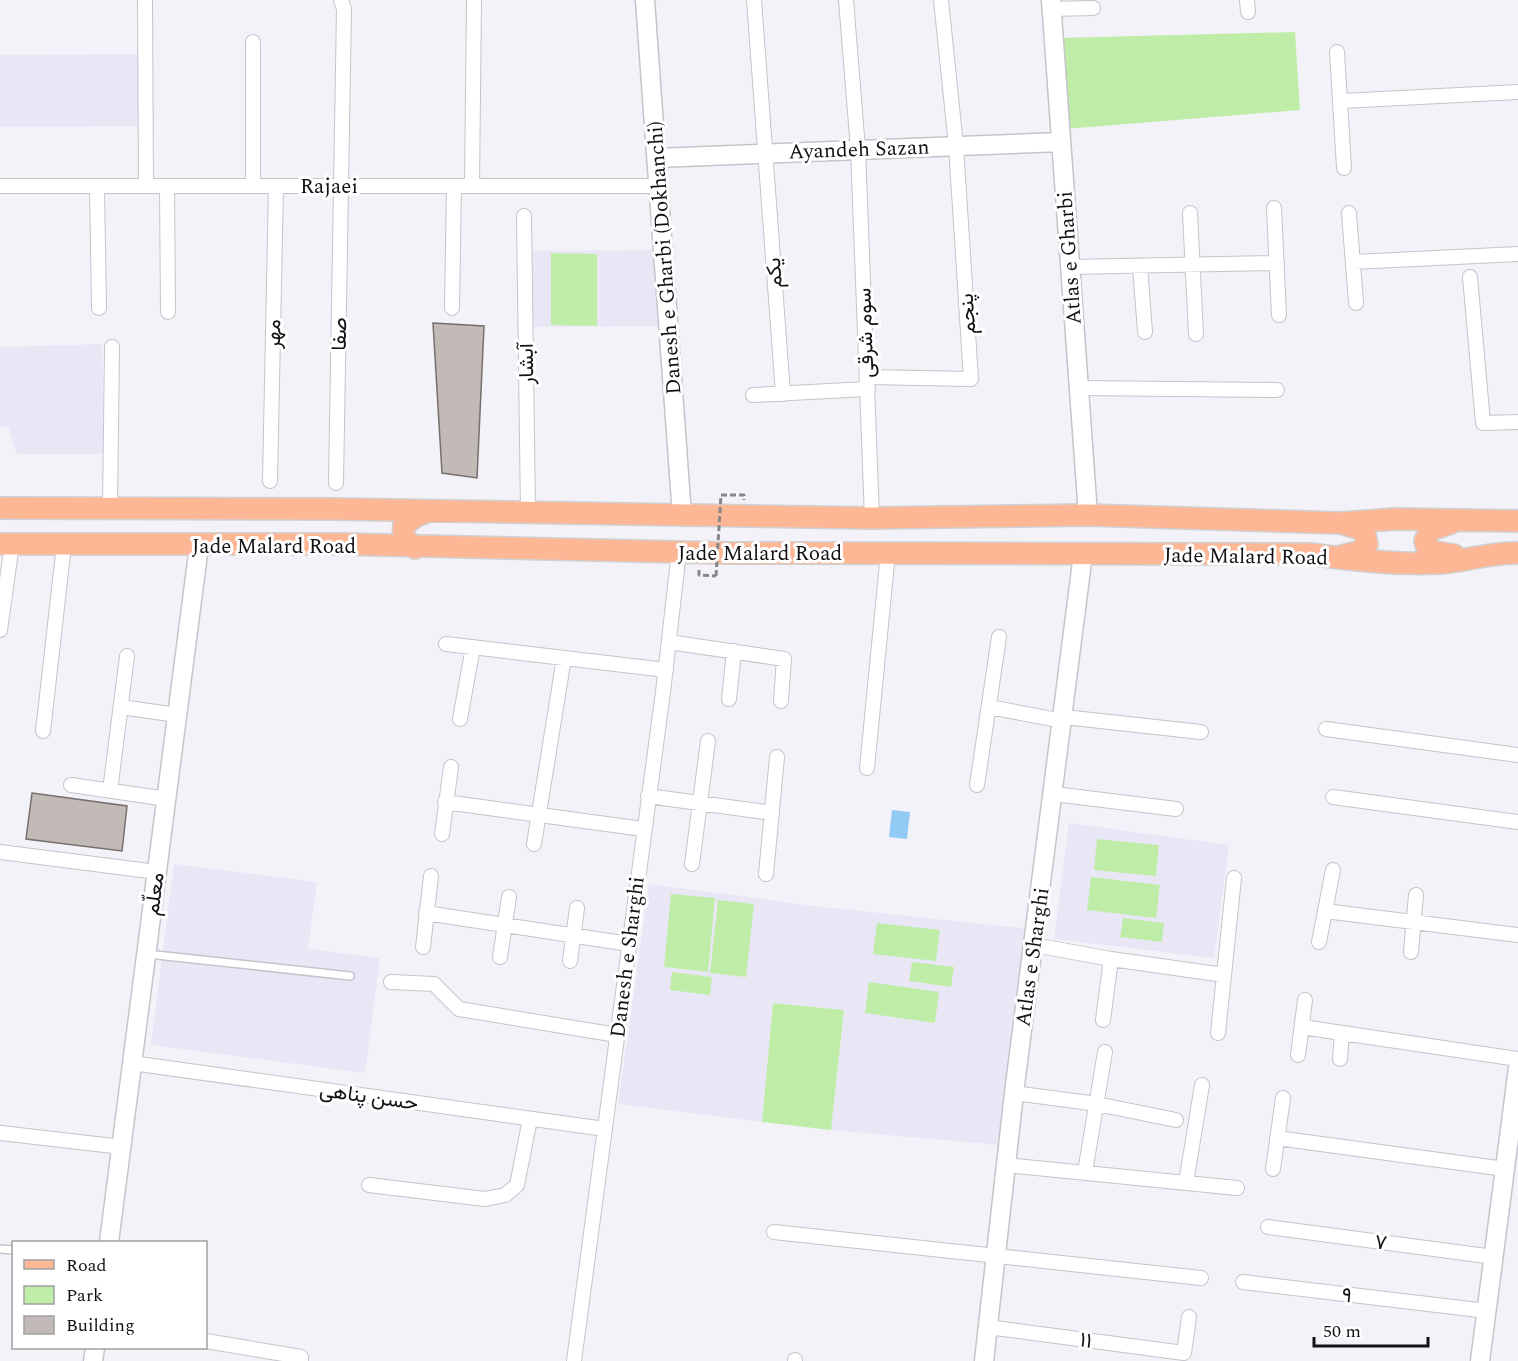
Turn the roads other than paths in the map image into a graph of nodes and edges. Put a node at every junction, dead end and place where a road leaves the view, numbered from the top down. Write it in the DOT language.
graph roads {
  1 [pos="145,0"];
  2 [pos="341,0"];
  3 [pos="474,0"];
  4 [pos="645,0"];
  5 [pos="754,0"];
  6 [pos="846,0"];
  7 [pos="941,0"];
  8 [pos="1051,5"];
  9 [pos="1093,8"];
  10 [pos="253,42"];
  11 [pos="1337,52"];
  12 [pos="1518,92"];
  13 [pos="1342,100"];
  14 [pos="1061,142"];
  15 [pos="956,146"];
  16 [pos="858,149"];
  17 [pos="764,153"];
  18 [pos="657,158"];
  19 [pos="1344,168"];
  20 [pos="0,186"];
  21 [pos="97,186"];
  22 [pos="146,186"];
  23 [pos="167,186"];
  24 [pos="253,186"];
  25 [pos="276,186"];
  26 [pos="341,186"];
  27 [pos="454,186"];
  28 [pos="472,186"];
  29 [pos="658,186"];
  30 [pos="1274,208"];
  31 [pos="1190,213"];
  32 [pos="1349,213"];
  33 [pos="524,216"];
  34 [pos="1518,254"];
  35 [pos="1353,262"];
  36 [pos="1277,264"];
  37 [pos="1070,267"];
  38 [pos="1140,267"];
  39 [pos="1194,267"];
  40 [pos="1470,277"];
  41 [pos="1356,303"];
  42 [pos="99,308"];
  43 [pos="452,308"];
  44 [pos="168,312"];
  45 [pos="1279,315"];
  46 [pos="1145,332"];
  47 [pos="1197,334"];
  48 [pos="112,347"];
  49 [pos="867,383"];
  50 [pos="1079,388"];
  51 [pos="1277,390"];
  52 [pos="783,394"];
  53 [pos="753,395"];
  54 [pos="1518,422"];
  55 [pos="270,481"];
  56 [pos="336,483"];
  57 [pos="0,508"];
  58 [pos="110,508"];
  59 [pos="334,509"];
  60 [pos="429,511"];
  61 [pos="528,513"];
  62 [pos="682,516"];
  63 [pos="1088,516"];
  64 [pos="872,518"];
  65 [pos="1518,520"];
  66 [pos="1454,522"];
  67 [pos="1340,523"];
  68 [pos="6,544"];
  69 [pos="341,544"];
  70 [pos="64,545"];
  71 [pos="199,546"];
  72 [pos="415,548"];
  73 [pos="679,552"];
  74 [pos="888,553"];
  75 [pos="1518,553"];
  76 [pos="1083,554"];
  77 [pos="1469,557"];
  78 [pos="1335,558"];
  79 [pos="0,630"];
  80 [pos="999,637"];
  81 [pos="669,642"];
  82 [pos="446,644"];
  83 [pos="472,647"];
  84 [pos="734,651"];
  85 [pos="127,656"];
  86 [pos="564,658"];
  87 [pos="666,670"];
  88 [pos="729,699"];
  89 [pos="781,701"];
  90 [pos="121,707"];
  91 [pos="989,707"];
  92 [pos="177,715"];
  93 [pos="1063,719"];
  94 [pos="460,720"];
  95 [pos="1326,729"];
  96 [pos="43,731"];
  97 [pos="1201,732"];
  98 [pos="708,741"];
  99 [pos="1518,755"];
  100 [pos="777,757"];
  101 [pos="451,767"];
  102 [pos="867,768"];
  103 [pos="71,785"];
  104 [pos="977,785"];
  105 [pos="110,790"];
  106 [pos="1053,794"];
  107 [pos="648,796"];
  108 [pos="1332,797"];
  109 [pos="167,799"];
  110 [pos="445,802"];
  111 [pos="701,803"];
  112 [pos="1176,809"];
  113 [pos="772,813"];
  114 [pos="537,814"];
  115 [pos="1518,822"];
  116 [pos="643,829"];
  117 [pos="442,834"];
  118 [pos="534,844"];
  119 [pos="0,852"];
  120 [pos="692,864"];
  121 [pos="1333,870"];
  122 [pos="157,872"];
  123 [pos="766,873"];
  124 [pos="431,876"];
  125 [pos="1234,878"];
  126 [pos="1416,895"];
  127 [pos="509,897"];
  128 [pos="577,908"];
  129 [pos="1325,911"];
  130 [pos="426,913"];
  131 [pos="1414,922"];
  132 [pos="505,925"];
  133 [pos="573,935"];
  134 [pos="1518,935"];
  135 [pos="1318,942"];
  136 [pos="629,944"];
  137 [pos="1034,945"];
  138 [pos="423,946"];
  139 [pos="1411,952"];
  140 [pos="147,954"];
  141 [pos="500,957"];
  142 [pos="1111,959"];
  143 [pos="570,961"];
  144 [pos="1224,975"];
  145 [pos="350,976"];
  146 [pos="391,982"];
  147 [pos="1305,1000"];
  148 [pos="1103,1020"];
  149 [pos="1302,1027"];
  150 [pos="1342,1033"];
  151 [pos="1218,1034"];
  152 [pos="617,1035"];
  153 [pos="1105,1052"];
  154 [pos="1298,1055"];
  155 [pos="1340,1059"];
  156 [pos="1518,1059"];
  157 [pos="132,1063"];
  158 [pos="1518,1068"];
  159 [pos="1202,1085"];
  160 [pos="1014,1093"];
  161 [pos="1283,1098"];
  162 [pos="1097,1104"];
  163 [pos="530,1119"];
  164 [pos="1176,1120"];
  165 [pos="605,1129"];
  166 [pos="1,1133"];
  167 [pos="1277,1138"];
  168 [pos="122,1147"];
  169 [pos="1006,1165"];
  170 [pos="1273,1169"];
  171 [pos="1505,1169"];
  172 [pos="1084,1172"];
  173 [pos="1186,1183"];
  174 [pos="369,1185"];
  175 [pos="1237,1188"];
  176 [pos="1268,1227"];
  177 [pos="774,1232"];
  178 [pos="109,1241"];
  179 [pos="995,1256"];
  180 [pos="1494,1257"];
  181 [pos="1201,1278"];
  182 [pos="1243,1282"];
  183 [pos="1487,1311"];
  184 [pos="1188,1317"];
  185 [pos="988,1327"];
  186 [pos="207,1341"];
  187 [pos="301,1361"];
  188 [pos="574,1361"];
  189 [pos="984,1361"];
  190 [pos="1480,1361"];
  1 -- 22 [label="street"];
  2 -- 26 [label="street, صفا"];
  3 -- 28 [label="street"];
  4 -- 18 [label="street, Danesh e Gharbi (Dokhanchi)"];
  5 -- 17 [label="street, یکم"];
  6 -- 16 [label="street, سوم شرقی"];
  7 -- 15 [label="street"];
  8 -- 9 [label="street"];
  8 -- 14 [label="street, Atlas e Gharbi"];
  10 -- 24 [label="street"];
  11 -- 13 [label="street"];
  12 -- 13 [label="street"];
  13 -- 19 [label="street"];
  14 -- 15 [label="street, Ayandeh Sazan"];
  14 -- 37 [label="street, Atlas e Gharbi"];
  15 -- 16 [label="street, Ayandeh Sazan"];
  15 -- 49 [label="street, پنجم"];
  16 -- 17 [label="street, Ayandeh Sazan"];
  16 -- 49 [label="street, سوم شرقی"];
  17 -- 18 [label="street, Ayandeh Sazan"];
  17 -- 52 [label="street, یکم"];
  18 -- 29 [label="street, Danesh e Gharbi (Dokhanchi)"];
  20 -- 21 [label="street, Rajaei"];
  21 -- 22 [label="street, Rajaei"];
  21 -- 42 [label="street"];
  22 -- 23 [label="street, Rajaei"];
  23 -- 24 [label="street, Rajaei"];
  23 -- 44 [label="street"];
  24 -- 25 [label="street, Rajaei"];
  25 -- 26 [label="street, Rajaei"];
  25 -- 55 [label="street, مهر"];
  26 -- 27 [label="street, Rajaei"];
  26 -- 56 [label="street, صفا"];
  27 -- 28 [label="street, Rajaei"];
  27 -- 43 [label="street"];
  28 -- 29 [label="street, Rajaei"];
  29 -- 62 [label="street, Danesh e Gharbi (Dokhanchi)"];
  30 -- 36 [label="street"];
  31 -- 39 [label="street"];
  32 -- 35 [label="street"];
  33 -- 61 [label="street, آبشار"];
  34 -- 35 [label="street"];
  35 -- 41 [label="street"];
  36 -- 39 [label="street"];
  36 -- 45 [label="street"];
  37 -- 38 [label="street"];
  37 -- 50 [label="street, Atlas e Gharbi"];
  38 -- 39 [label="street"];
  38 -- 46 [label="street"];
  39 -- 47 [label="street"];
  40 -- 54 [label="street"];
  48 -- 58 [label="street"];
  49 -- 52 [label="street"];
  49 -- 64 [label="street, سوم شرقی"];
  50 -- 51 [label="street"];
  50 -- 63 [label="street, Atlas e Gharbi"];
  52 -- 53 [label="street"];
  57 -- 58 [label="main road, Jade Malard Road"];
  58 -- 59 [label="main road, Jade Malard Road"];
  59 -- 60 [label="main road, Jade Malard Road"];
  59 -- 69 [label="main road"];
  60 -- 61 [label="main road, Jade Malard Road"];
  60 -- 72 [label="main road"];
  61 -- 62 [label="main road, Jade Malard Road"];
  62 -- 64 [label="main road, Jade Malard Road"];
  63 -- 64 [label="main road, Jade Malard Road"];
  63 -- 67 [label="main road, Jade Malard Road"];
  65 -- 66 [label="main road, Jade Malard Road"];
  66 -- 67 [label="main road, Jade Malard Road"];
  66 -- 77 [label="main road"];
  67 -- 78 [label="main road"];
  68 -- 70 [label="main road, Jade Malard Road"];
  68 -- 79 [label="street"];
  69 -- 71 [label="main road, Jade Malard Road"];
  69 -- 72 [label="main road, Jade Malard Road"];
  70 -- 71 [label="main road, Jade Malard Road"];
  70 -- 96 [label="street"];
  71 -- 92 [label="street, معلّم"];
  72 -- 73 [label="main road, Jade Malard Road"];
  73 -- 74 [label="main road, Jade Malard Road"];
  73 -- 81 [label="street, Danesh e Sharghi"];
  74 -- 76 [label="main road, Jade Malard Road"];
  74 -- 102 [label="street"];
  75 -- 77 [label="main road, Jade Malard Road"];
  76 -- 78 [label="main road, Jade Malard Road"];
  76 -- 93 [label="street, Atlas e Sharghi"];
  77 -- 78 [label="main road, Jade Malard Road"];
  80 -- 91 [label="street"];
  81 -- 84 [label="street"];
  81 -- 87 [label="street, Danesh e Sharghi"];
  82 -- 83 [label="street"];
  83 -- 86 [label="street"];
  83 -- 94 [label="street"];
  84 -- 88 [label="street"];
  84 -- 89 [label="street"];
  85 -- 90 [label="street"];
  86 -- 87 [label="street"];
  86 -- 114 [label="street"];
  87 -- 107 [label="street, Danesh e Sharghi"];
  90 -- 92 [label="street"];
  90 -- 105 [label="street"];
  91 -- 93 [label="street"];
  91 -- 104 [label="street"];
  92 -- 109 [label="street, معلّم"];
  93 -- 97 [label="street"];
  93 -- 106 [label="street, Atlas e Sharghi"];
  95 -- 99 [label="street"];
  98 -- 111 [label="street"];
  100 -- 113 [label="street"];
  101 -- 110 [label="street"];
  103 -- 105 [label="street"];
  105 -- 109 [label="street"];
  106 -- 112 [label="street"];
  106 -- 137 [label="street, Atlas e Sharghi"];
  107 -- 111 [label="street"];
  107 -- 116 [label="street, Danesh e Sharghi"];
  108 -- 115 [label="street"];
  109 -- 122 [label="street, معلّم"];
  110 -- 114 [label="street"];
  110 -- 117 [label="street"];
  111 -- 113 [label="street"];
  111 -- 120 [label="street"];
  113 -- 123 [label="street"];
  114 -- 116 [label="street"];
  114 -- 118 [label="street"];
  116 -- 136 [label="street, Danesh e Sharghi"];
  119 -- 122 [label="street"];
  121 -- 129 [label="street"];
  122 -- 140 [label="street, معلّم"];
  124 -- 130 [label="street"];
  125 -- 144 [label="street"];
  126 -- 131 [label="street"];
  127 -- 132 [label="street"];
  128 -- 133 [label="street"];
  129 -- 131 [label="street"];
  129 -- 135 [label="street"];
  130 -- 132 [label="street"];
  130 -- 138 [label="street"];
  131 -- 134 [label="street"];
  131 -- 139 [label="street"];
  132 -- 133 [label="street"];
  132 -- 141 [label="street"];
  133 -- 136 [label="street"];
  133 -- 143 [label="street"];
  136 -- 152 [label="street, Danesh e Sharghi"];
  137 -- 142 [label="street"];
  137 -- 160 [label="street, Atlas e Sharghi"];
  140 -- 145 [label="lane"];
  140 -- 157 [label="street, معلّم"];
  142 -- 144 [label="street"];
  142 -- 148 [label="street"];
  144 -- 151 [label="street"];
  146 -- 152 [label="street"];
  147 -- 149 [label="street"];
  149 -- 150 [label="street"];
  149 -- 154 [label="street"];
  150 -- 155 [label="street"];
  150 -- 156 [label="street"];
  152 -- 165 [label="street, Danesh e Sharghi"];
  153 -- 162 [label="street"];
  157 -- 163 [label="street, حسن پناهی"];
  157 -- 168 [label="street, معلّم"];
  158 -- 171 [label="street"];
  159 -- 173 [label="street"];
  160 -- 162 [label="street"];
  160 -- 169 [label="street, Atlas e Sharghi"];
  161 -- 167 [label="street"];
  162 -- 164 [label="street"];
  162 -- 172 [label="street"];
  163 -- 165 [label="street, حسن پناهی"];
  163 -- 174 [label="street"];
  165 -- 188 [label="street, Danesh e Sharghi"];
  166 -- 168 [label="street"];
  167 -- 170 [label="street"];
  167 -- 171 [label="street"];
  168 -- 178 [label="street, معلّم"];
  169 -- 172 [label="street"];
  169 -- 179 [label="street, Atlas e Sharghi"];
  171 -- 180 [label="street"];
  172 -- 173 [label="street"];
  173 -- 175 [label="street"];
  176 -- 180 [label="street, ۷"];
  177 -- 179 [label="street"];
  179 -- 181 [label="street"];
  179 -- 185 [label="street, Atlas e Sharghi"];
  180 -- 183 [label="street"];
  182 -- 183 [label="street, ۹"];
  183 -- 190 [label="street"];
  184 -- 185 [label="street, ۱۱"];
  185 -- 189 [label="street, Atlas e Sharghi"];
  186 -- 187 [label="street"];
}
